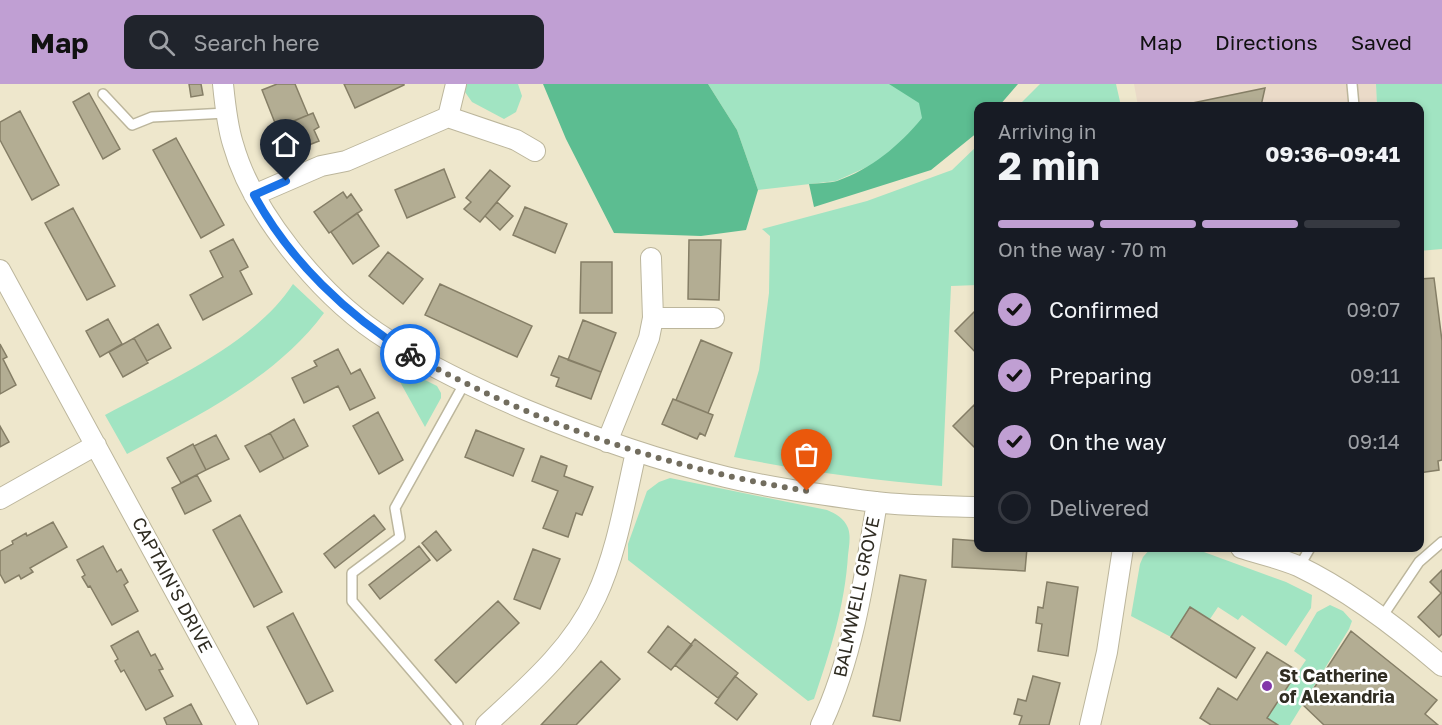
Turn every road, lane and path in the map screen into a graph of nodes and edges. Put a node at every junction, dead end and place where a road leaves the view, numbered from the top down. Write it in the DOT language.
graph roads {
  1 [pos="223,84"];
  2 [pos="456,84"];
  3 [pos="1352,84"];
  4 [pos="103,94"];
  5 [pos="1354,102"];
  6 [pos="226,113"];
  7 [pos="448,117"];
  8 [pos="535,150"];
  9 [pos="254,195"];
  10 [pos="651,258"];
  11 [pos="0,270"];
  12 [pos="653,318"];
  13 [pos="714,318"];
  14 [pos="464,384"];
  15 [pos="607,442"];
  16 [pos="96,445"];
  17 [pos="636,452"];
  18 [pos="0,499"];
  19 [pos="877,502"];
  20 [pos="974,507"];
  21 [pos="1442,542"];
  22 [pos="1122,552"];
  23 [pos="1253,552"];
  24 [pos="1308,552"];
  25 [pos="1299,567"];
  26 [pos="1382,617"];
  27 [pos="1442,666"];
  28 [pos="248,725"];
  29 [pos="458,725"];
  30 [pos="486,725"];
  31 [pos="821,725"];
  32 [pos="1090,725"];
  1 -- 6 [label="street"];
  2 -- 7 [label="street"];
  3 -- 5 [label="lane"];
  4 -- 6 [label="lane"];
  6 -- 9 [label="street"];
  7 -- 8 [label="street"];
  7 -- 9 [label="street"];
  9 -- 14 [label="street"];
  10 -- 12 [label="street"];
  11 -- 16 [label="street, CAPTAIN'S DRIVE"];
  12 -- 13 [label="street"];
  12 -- 15 [label="street"];
  14 -- 15 [label="street"];
  14 -- 29 [label="lane"];
  15 -- 17 [label="street"];
  16 -- 18 [label="street"];
  16 -- 28 [label="street, CAPTAIN'S DRIVE"];
  17 -- 19 [label="street"];
  17 -- 30 [label="street"];
  19 -- 20 [label="street"];
  19 -- 31 [label="street, BALMWELL GROVE"];
  21 -- 26 [label="lane"];
  22 -- 32 [label="street"];
  23 -- 25 [label="street"];
  24 -- 25 [label="lane"];
  25 -- 26 [label="street"];
  26 -- 27 [label="street"];
}
